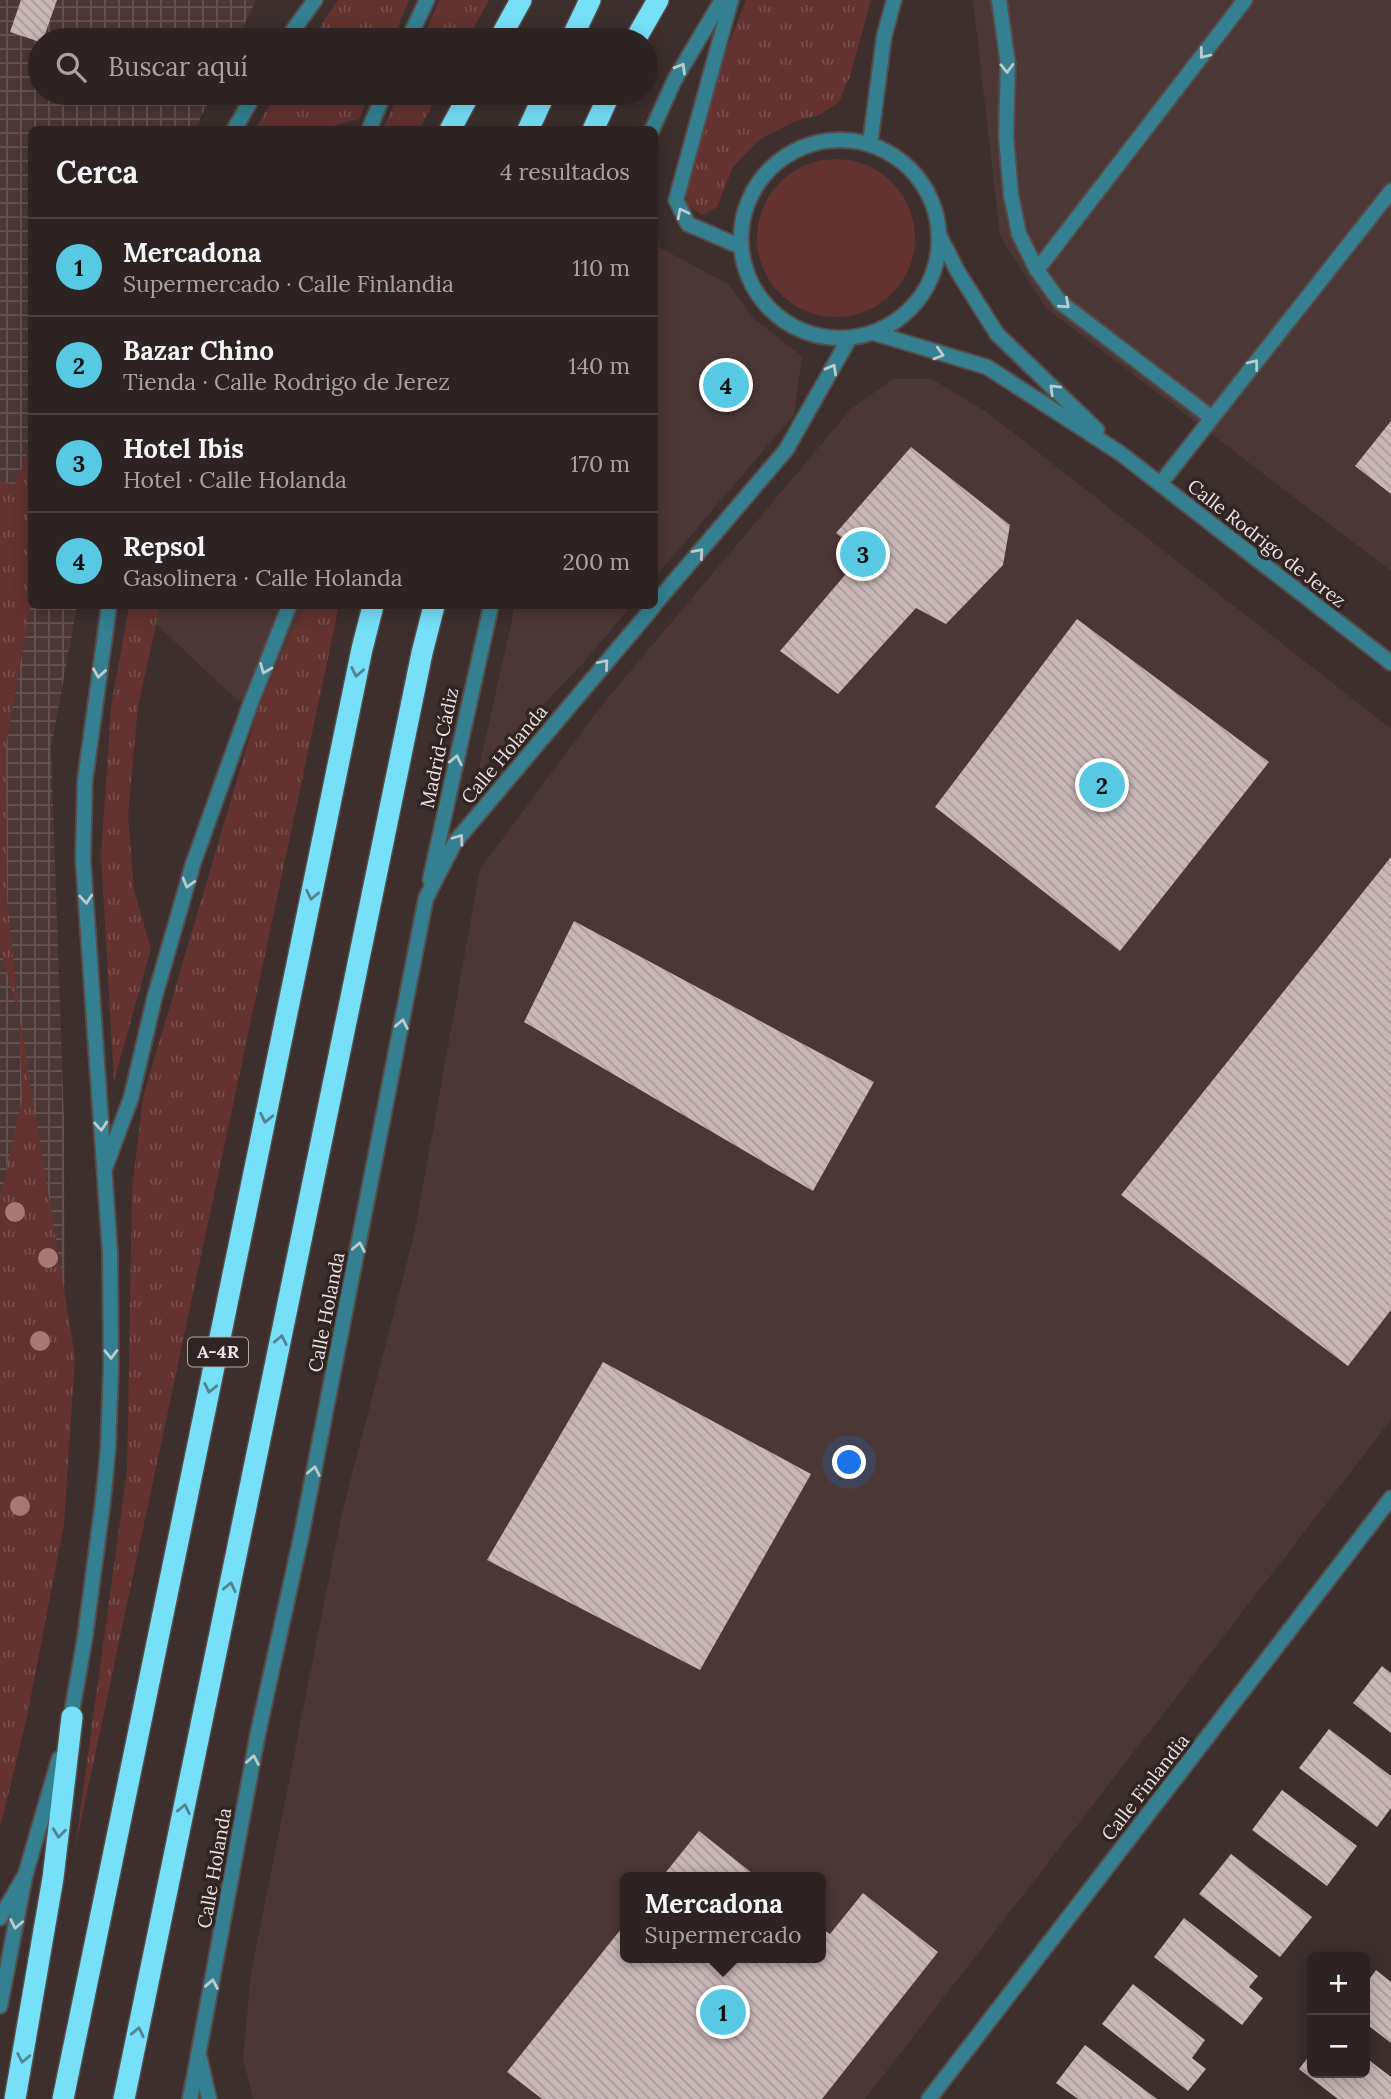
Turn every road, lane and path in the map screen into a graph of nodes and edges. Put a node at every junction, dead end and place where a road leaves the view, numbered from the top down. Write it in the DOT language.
graph roads {
  1 [pos="315,0"];
  2 [pos="427,0"];
  3 [pos="521,0"];
  4 [pos="590,0"];
  5 [pos="658,0"];
  6 [pos="722,0"];
  7 [pos="732,0"];
  8 [pos="894,0"];
  9 [pos="999,0"];
  10 [pos="1245,0"];
  11 [pos="295,28"];
  12 [pos="414,28"];
  13 [pos="506,28"];
  14 [pos="577,28"];
  15 [pos="642,28"];
  16 [pos="248,105"];
  17 [pos="379,105"];
  18 [pos="464,105"];
  19 [pos="539,105"];
  20 [pos="604,105"];
  21 [pos="236,126"];
  22 [pos="371,126"];
  23 [pos="452,126"];
  24 [pos="529,126"];
  25 [pos="595,126"];
  26 [pos="654,126"];
  27 [pos="870,144"];
  28 [pos="1391,191"];
  29 [pos="940,237"];
  30 [pos="739,246"];
  31 [pos="1037,270"];
  32 [pos="874,333"];
  33 [pos="849,338"];
  34 [pos="1212,418"];
  35 [pos="1120,453"];
  36 [pos="1160,484"];
  37 [pos="658,600"];
  38 [pos="109,609"];
  39 [pos="288,609"];
  40 [pos="372,609"];
  41 [pos="432,609"];
  42 [pos="490,609"];
  43 [pos="651,609"];
  44 [pos="1391,663"];
  45 [pos="426,898"];
  46 [pos="105,1168"];
  47 [pos="1391,1499"];
  48 [pos="72,1717"];
  49 [pos="25,1876"];
  50 [pos="0,1918"];
  51 [pos="0,2006"];
  52 [pos="199,2054"];
  53 [pos="15,2099"];
  54 [pos="63,2099"];
  55 [pos="124,2099"];
  56 [pos="190,2099"];
  57 [pos="209,2099"];
  58 [pos="929,2099"];
  1 -- 11 [label="street"];
  2 -- 12 [label="street"];
  3 -- 13 [label="highway"];
  4 -- 14 [label="highway"];
  5 -- 15 [label="highway"];
  26 -- 6 [label="street, one-way"];
  30 -- 7 [label="street, one-way"];
  8 -- 27 [label="street"];
  9 -- 31 [label="street, one-way"];
  10 -- 31 [label="street, one-way"];
  16 -- 21 [label="street"];
  17 -- 22 [label="street"];
  18 -- 23 [label="highway"];
  19 -- 24 [label="highway"];
  20 -- 25 [label="highway"];
  27 -- 29 [label="street"];
  27 -- 30 [label="street"];
  34 -- 28 [label="street, one-way"];
  29 -- 32 [label="street"];
  35 -- 29 [label="street, Calle Rodrigo de Jerez, one-way"];
  30 -- 33 [label="street"];
  31 -- 34 [label="street, one-way"];
  32 -- 33 [label="street"];
  32 -- 35 [label="street, Calle Rodrigo de Jerez, one-way"];
  37 -- 33 [label="street, Calle Holanda, one-way"];
  34 -- 36 [label="street"];
  35 -- 36 [label="street, Calle Rodrigo de Jerez"];
  36 -- 44 [label="street, Calle Rodrigo de Jerez"];
  38 -- 46 [label="street, one-way"];
  39 -- 46 [label="street, one-way"];
  40 -- 54 [label="highway, A-4R, one-way"];
  55 -- 41 [label="highway, A-4R, one-way"];
  45 -- 42 [label="street, Madrid-Cádiz, one-way"];
  45 -- 43 [label="street, Calle Holanda, one-way"];
  52 -- 45 [label="street, Calle Holanda, one-way"];
  46 -- 48 [label="street, one-way"];
  47 -- 58 [label="street, Calle Finlandia"];
  48 -- 49 [label="street"];
  48 -- 53 [label="highway, one-way"];
  49 -- 50 [label="street"];
  49 -- 51 [label="street, one-way"];
  52 -- 56 [label="street, Calle Holanda"];
  52 -- 57 [label="street"];
}
